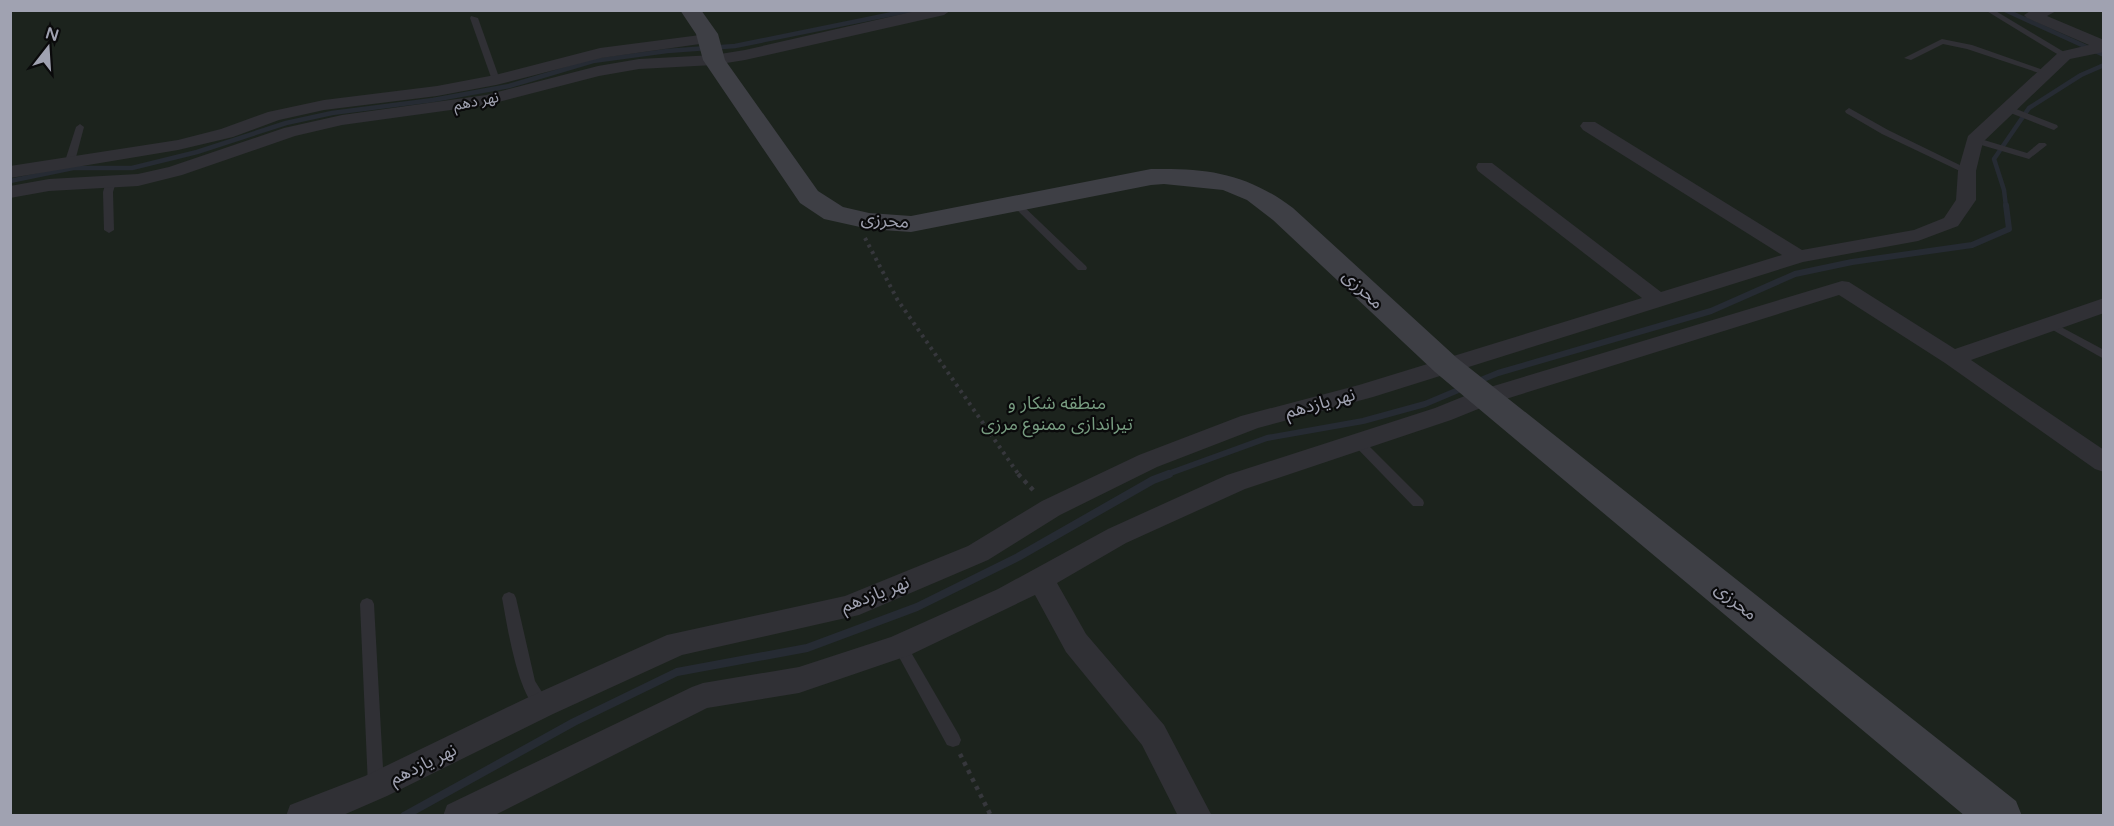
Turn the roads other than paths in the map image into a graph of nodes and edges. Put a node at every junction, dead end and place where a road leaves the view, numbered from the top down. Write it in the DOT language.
graph roads {
  1 [pos="690,10"];
  2 [pos="944,10"];
  3 [pos="1988,10"];
  4 [pos="2051,10"];
  5 [pos="474,18"];
  6 [pos="711,49"];
  7 [pos="2090,49"];
  8 [pos="1908,58"];
  9 [pos="2045,72"];
  10 [pos="496,80"];
  11 [pos="2011,110"];
  12 [pos="1849,111"];
  13 [pos="1589,126"];
  14 [pos="80,127"];
  15 [pos="2054,127"];
  16 [pos="1982,142"];
  17 [pos="2042,145"];
  18 [pos="70,161"];
  19 [pos="1485,167"];
  20 [pos="1967,171"];
  21 [pos="10,172"];
  22 [pos="111,182"];
  23 [pos="10,192"];
  24 [pos="1016,204"];
  25 [pos="109,230"];
  26 [pos="1799,257"];
  27 [pos="1082,268"];
  28 [pos="1659,301"];
  29 [pos="2103,305"];
  30 [pos="2048,323"];
  31 [pos="2103,356"];
  32 [pos="1953,358"];
  33 [pos="1466,382"];
  34 [pos="1357,441"];
  35 [pos="2103,463"];
  36 [pos="1418,503"];
  37 [pos="1040,579"];
  38 [pos="509,598"];
  39 [pos="368,604"];
  40 [pos="900,646"];
  41 [pos="542,705"];
  42 [pos="953,740"];
  43 [pos="376,786"];
  44 [pos="302,816"];
  45 [pos="459,816"];
  46 [pos="1196,816"];
  47 [pos="2000,816"];
  1 -- 6 [label="street, محرزی"];
  2 -- 6 [label="street, نهر دهم"];
  3 -- 7 [label="lane"];
  4 -- 7 [label="street"];
  5 -- 10 [label="lane"];
  6 -- 10 [label="street"];
  6 -- 22 [label="street, نهر دهم"];
  6 -- 24 [label="street, محرزی"];
  7 -- 9 [label="street"];
  8 -- 9 [label="lane"];
  9 -- 11 [label="street"];
  10 -- 18 [label="street"];
  11 -- 15 [label="lane"];
  11 -- 16 [label="street"];
  12 -- 20 [label="lane"];
  13 -- 26 [label="street"];
  14 -- 18 [label="lane"];
  16 -- 17 [label="lane"];
  16 -- 20 [label="street"];
  18 -- 21 [label="street"];
  19 -- 28 [label="street"];
  20 -- 26 [label="street"];
  22 -- 23 [label="street, نهر دهم"];
  22 -- 25 [label="lane"];
  24 -- 27 [label="lane"];
  24 -- 33 [label="street, محرزی"];
  26 -- 28 [label="street"];
  28 -- 33 [label="street"];
  29 -- 30 [label="street"];
  30 -- 31 [label="lane"];
  30 -- 32 [label="street"];
  32 -- 33 [label="street"];
  32 -- 35 [label="street"];
  33 -- 34 [label="street"];
  33 -- 41 [label="street, نهر یازدهم"];
  33 -- 47 [label="street, محرزی"];
  34 -- 36 [label="lane"];
  34 -- 37 [label="street"];
  37 -- 40 [label="street"];
  37 -- 46 [label="street"];
  38 -- 41 [label="lane"];
  39 -- 43 [label="lane"];
  40 -- 42 [label="lane"];
  40 -- 45 [label="street"];
  41 -- 43 [label="street, نهر یازدهم"];
  43 -- 44 [label="street, نهر یازدهم"];
}
